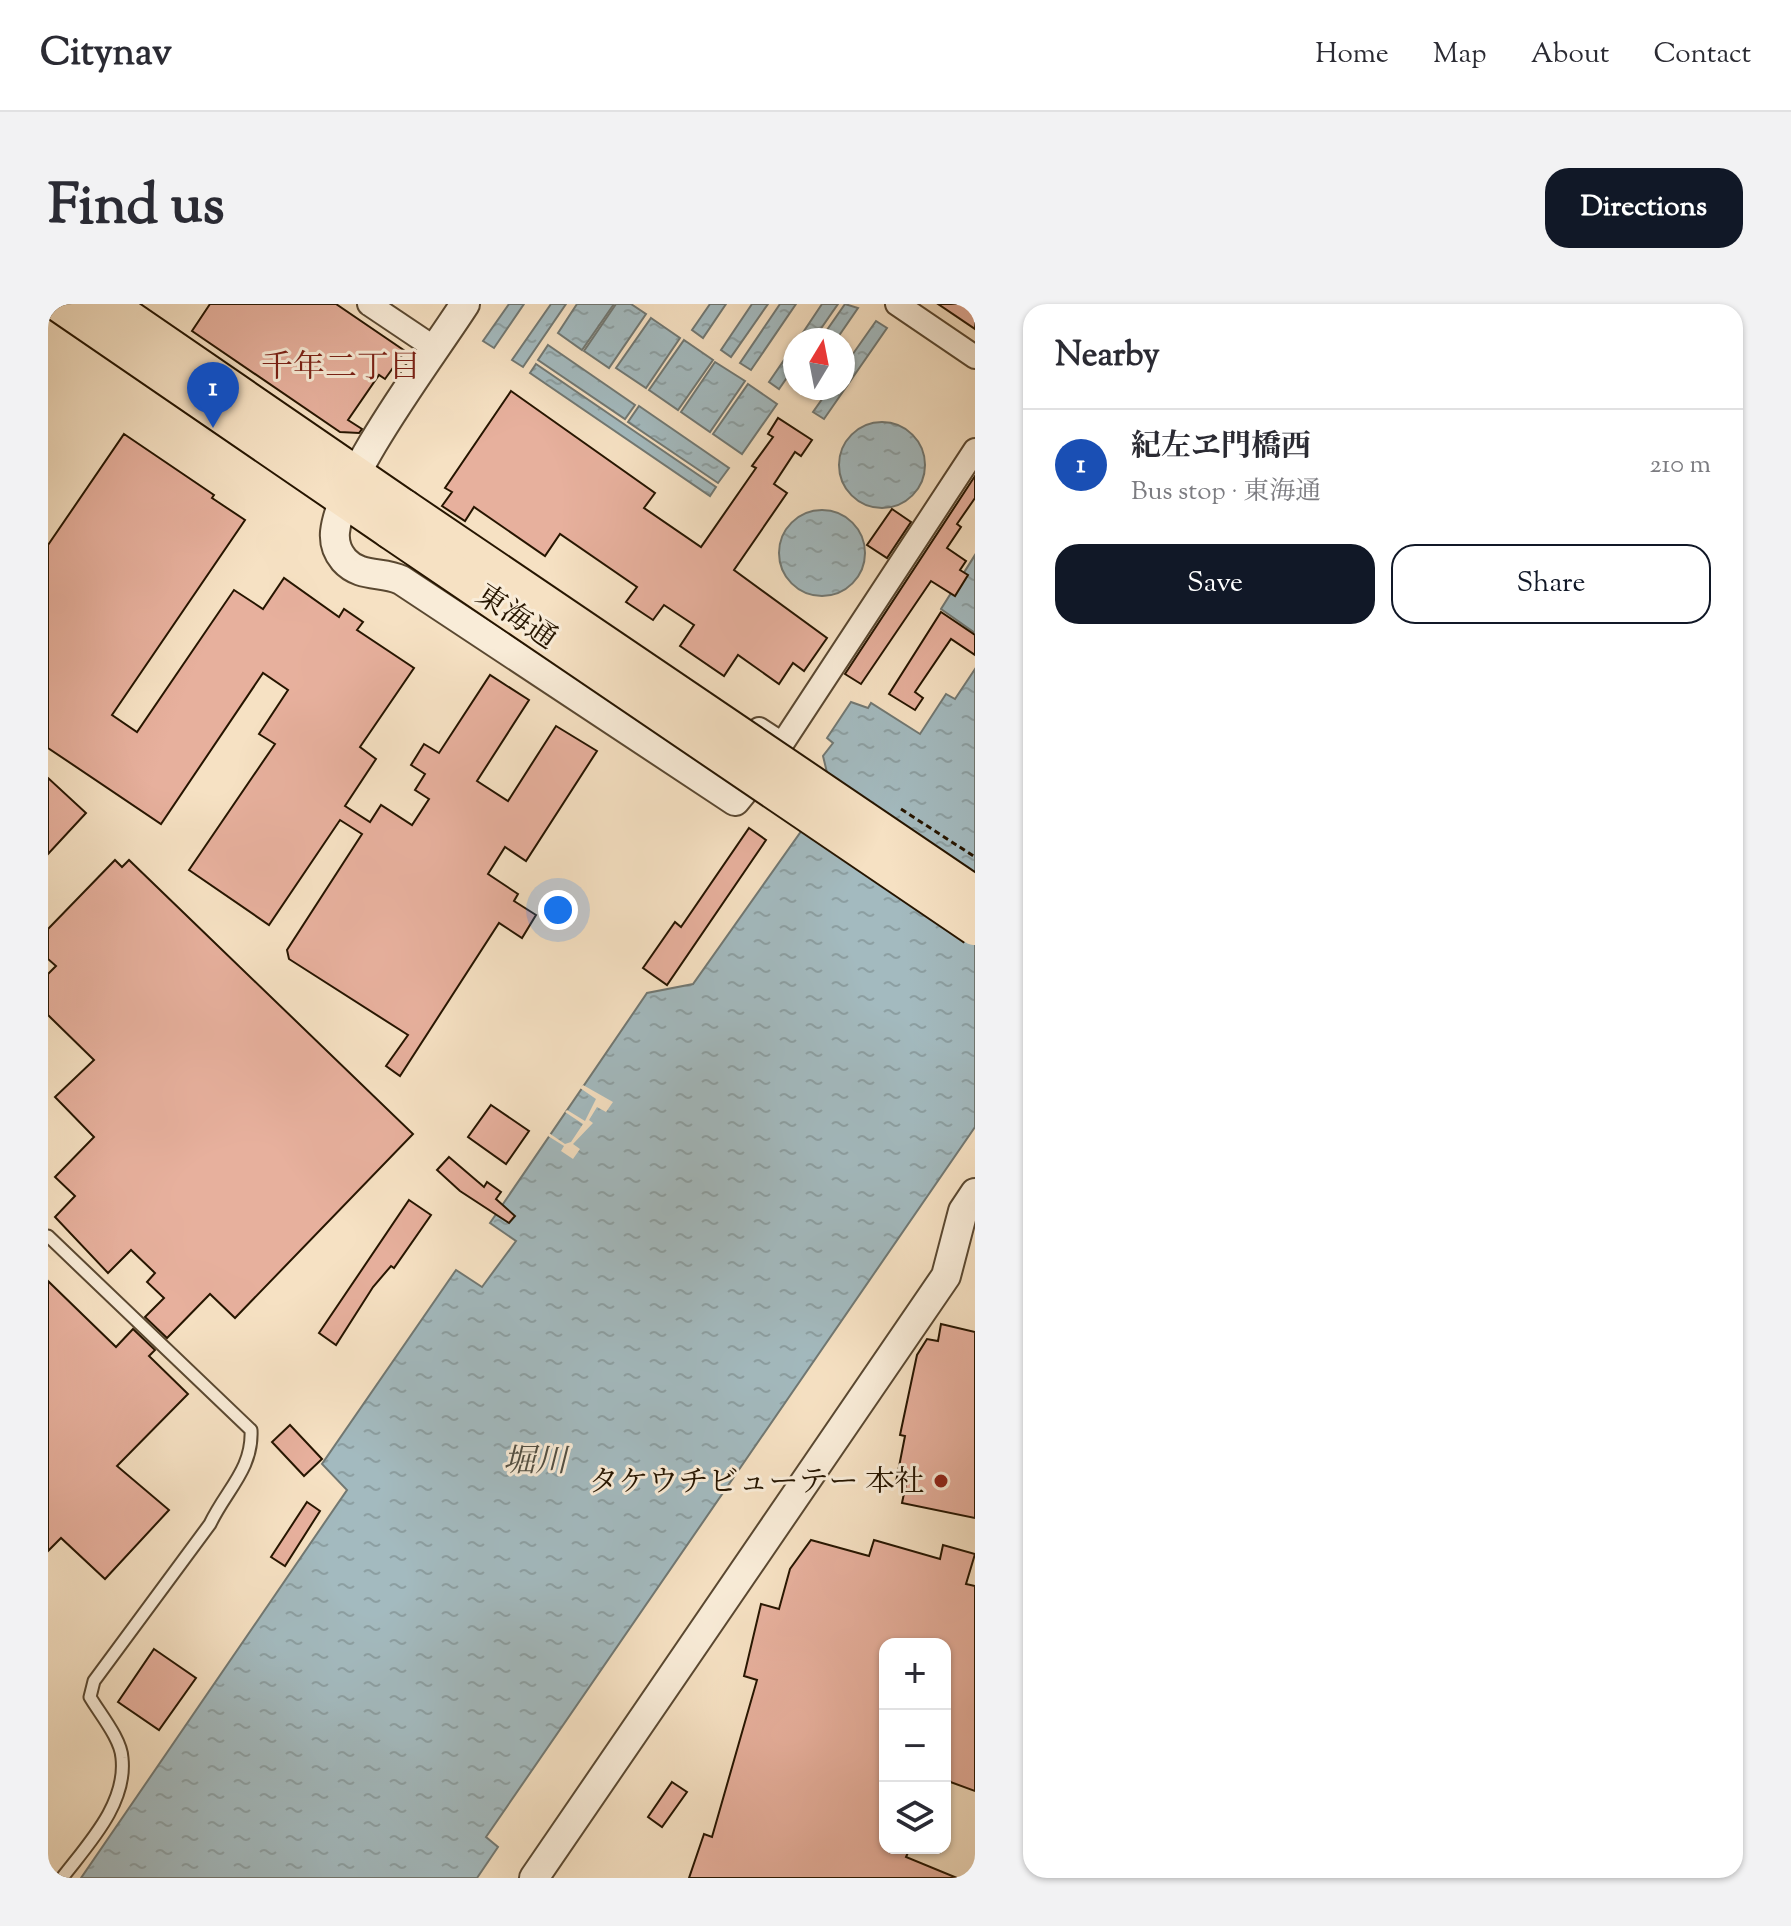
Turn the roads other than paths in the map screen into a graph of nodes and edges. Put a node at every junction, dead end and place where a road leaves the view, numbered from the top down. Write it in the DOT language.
graph roads {
  1 [pos="60,304"];
  2 [pos="107,304"];
  3 [pos="369,304"];
  4 [pos="465,304"];
  5 [pos="897,304"];
  6 [pos="436,349"];
  7 [pos="975,357"];
  8 [pos="975,450"];
  9 [pos="355,478"];
  10 [pos="782,744"];
  11 [pos="820,805"];
  12 [pos="975,875"];
  13 [pos="975,895"];
  14 [pos="975,927"];
  15 [pos="975,948"];
  16 [pos="975,1193"];
  17 [pos="48,1236"];
  18 [pos="62,1878"];
  19 [pos="534,1878"];
  1 -- 9 [label="main road, 東海通"];
  2 -- 9 [label="main road, 東海通"];
  3 -- 6 [label="street"];
  4 -- 6 [label="street"];
  5 -- 7 [label="street"];
  6 -- 9 [label="street"];
  8 -- 10 [label="street"];
  9 -- 10 [label="street"];
  9 -- 10 [label="street"];
  9 -- 11 [label="main road, 東海通, bridge"];
  11 -- 12 [label="main road"];
  11 -- 13 [label="main road, 東海通, bridge"];
  11 -- 14 [label="main road, 東海通, bridge"];
  11 -- 15 [label="main road, bridge"];
  16 -- 19 [label="street"];
  17 -- 18 [label="lane"];
}
